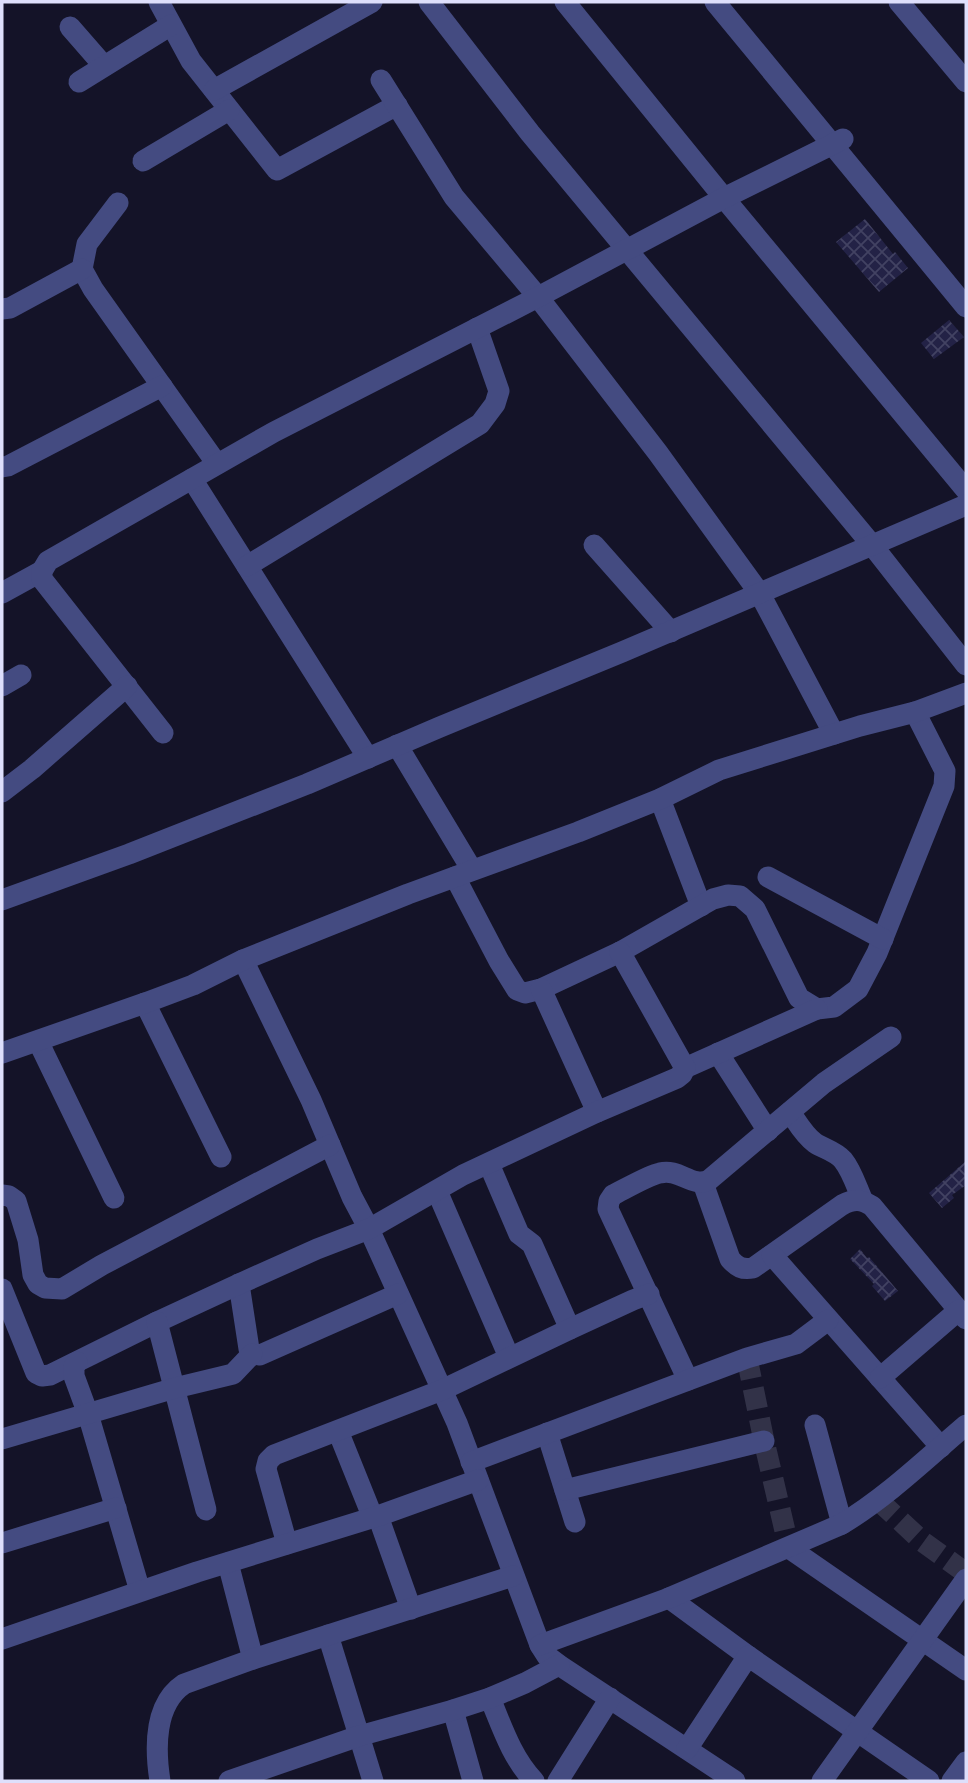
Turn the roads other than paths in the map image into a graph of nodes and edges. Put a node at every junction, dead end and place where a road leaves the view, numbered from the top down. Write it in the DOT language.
graph roads {
  1 [pos="159,2"];
  2 [pos="372,2"];
  3 [pos="429,2"];
  4 [pos="565,2"];
  5 [pos="715,2"];
  6 [pos="731,2"];
  7 [pos="899,2"];
  8 [pos="172,25"];
  9 [pos="70,27"];
  10 [pos="104,66"];
  11 [pos="381,80"];
  12 [pos="79,82"];
  13 [pos="966,82"];
  14 [pos="214,90"];
  15 [pos="397,106"];
  16 [pos="229,110"];
  17 [pos="837,142"];
  18 [pos="143,161"];
  19 [pos="724,198"];
  20 [pos="118,203"];
  21 [pos="628,249"];
  22 [pos="82,269"];
  23 [pos="966,288"];
  24 [pos="538,297"];
  25 [pos="966,307"];
  26 [pos="2,309"];
  27 [pos="477,328"];
  28 [pos="162,386"];
  29 [pos="217,464"];
  30 [pos="2,467"];
  31 [pos="192,479"];
  32 [pos="966,490"];
  33 [pos="966,505"];
  34 [pos="594,545"];
  35 [pos="872,545"];
  36 [pos="247,566"];
  37 [pos="41,571"];
  38 [pos="2,593"];
  39 [pos="760,594"];
  40 [pos="671,632"];
  41 [pos="966,665"];
  42 [pos="21,675"];
  43 [pos="127,686"];
  44 [pos="2,687"];
  45 [pos="966,693"];
  46 [pos="915,712"];
  47 [pos="163,733"];
  48 [pos="834,734"];
  49 [pos="397,745"];
  50 [pos="368,758"];
  51 [pos="2,792"];
  52 [pos="660,799"];
  53 [pos="464,874"];
  54 [pos="768,877"];
  55 [pos="2,900"];
  56 [pos="701,906"];
  57 [pos="883,939"];
  58 [pos="620,951"];
  59 [pos="243,960"];
  60 [pos="541,989"];
  61 [pos="145,1003"];
  62 [pos="817,1009"];
  63 [pos="891,1037"];
  64 [pos="38,1041"];
  65 [pos="2,1053"];
  66 [pos="718,1053"];
  67 [pos="685,1068"];
  68 [pos="597,1112"];
  69 [pos="790,1112"];
  70 [pos="768,1131"];
  71 [pos="330,1145"];
  72 [pos="221,1157"];
  73 [pos="489,1164"];
  74 [pos="703,1183"];
  75 [pos="437,1191"];
  76 [pos="2,1195"];
  77 [pos="114,1198"];
  78 [pos="863,1201"];
  79 [pos="369,1229"];
  80 [pos="772,1255"];
  81 [pos="239,1284"];
  82 [pos="2,1289"];
  83 [pos="398,1294"];
  84 [pos="649,1294"];
  85 [pos="963,1315"];
  86 [pos="828,1320"];
  87 [pos="157,1322"];
  88 [pos="570,1329"];
  89 [pos="252,1354"];
  90 [pos="509,1357"];
  91 [pos="77,1362"];
  92 [pos="880,1378"];
  93 [pos="688,1380"];
  94 [pos="175,1388"];
  95 [pos="442,1390"];
  96 [pos="88,1413"];
  97 [pos="815,1425"];
  98 [pos="966,1425"];
  99 [pos="338,1431"];
  100 [pos="547,1433"];
  101 [pos="2,1439"];
  102 [pos="764,1441"];
  103 [pos="941,1447"];
  104 [pos="475,1471"];
  105 [pos="565,1490"];
  106 [pos="116,1508"];
  107 [pos="206,1510"];
  108 [pos="376,1517"];
  109 [pos="575,1522"];
  110 [pos="842,1524"];
  111 [pos="2,1543"];
  112 [pos="287,1544"];
  113 [pos="789,1548"];
  114 [pos="228,1563"];
  115 [pos="513,1576"];
  116 [pos="966,1579"];
  117 [pos="140,1591"];
  118 [pos="669,1598"];
  119 [pos="411,1609"];
  120 [pos="328,1635"];
  121 [pos="2,1639"];
  122 [pos="922,1639"];
  123 [pos="540,1645"];
  124 [pos="748,1656"];
  125 [pos="253,1659"];
  126 [pos="559,1665"];
  127 [pos="966,1670"];
  128 [pos="490,1698"];
  129 [pos="610,1698"];
  130 [pos="453,1710"];
  131 [pos="857,1731"];
  132 [pos="359,1736"];
  133 [pos="687,1749"];
  134 [pos="966,1762"];
  135 [pos="160,1781"];
  136 [pos="229,1781"];
  137 [pos="373,1781"];
  138 [pos="473,1781"];
  139 [pos="534,1781"];
  140 [pos="558,1781"];
  141 [pos="735,1781"];
  142 [pos="822,1781"];
  143 [pos="929,1781"];
  144 [pos="952,1781"];
  1 -- 8 [label="street"];
  2 -- 14 [label="street"];
  3 -- 21 [label="street"];
  4 -- 19 [label="street"];
  5 -- 17 [label="street"];
  6 -- 17 [label="street"];
  7 -- 13 [label="street"];
  8 -- 10 [label="street"];
  8 -- 14 [label="street"];
  9 -- 10 [label="street"];
  10 -- 12 [label="street"];
  11 -- 15 [label="street"];
  14 -- 16 [label="street"];
  15 -- 16 [label="street"];
  15 -- 24 [label="street"];
  16 -- 18 [label="street"];
  17 -- 19 [label="street"];
  17 -- 23 [label="street"];
  17 -- 25 [label="street"];
  19 -- 21 [label="street"];
  19 -- 32 [label="street"];
  20 -- 22 [label="street"];
  21 -- 24 [label="street"];
  21 -- 35 [label="street"];
  22 -- 26 [label="street"];
  22 -- 28 [label="street"];
  24 -- 27 [label="street"];
  24 -- 39 [label="street"];
  27 -- 29 [label="street"];
  27 -- 36 [label="street"];
  28 -- 29 [label="street"];
  28 -- 30 [label="street"];
  29 -- 31 [label="street"];
  31 -- 36 [label="street"];
  31 -- 37 [label="street"];
  33 -- 35 [label="street"];
  34 -- 40 [label="street"];
  35 -- 39 [label="street"];
  35 -- 41 [label="street"];
  36 -- 50 [label="street"];
  37 -- 38 [label="street"];
  37 -- 43 [label="street"];
  39 -- 40 [label="street"];
  39 -- 48 [label="street"];
  40 -- 49 [label="street"];
  42 -- 44 [label="street"];
  43 -- 47 [label="street"];
  43 -- 51 [label="street"];
  45 -- 46 [label="street"];
  46 -- 48 [label="street"];
  46 -- 57 [label="street"];
  48 -- 52 [label="street"];
  49 -- 50 [label="street"];
  49 -- 53 [label="street"];
  50 -- 55 [label="street"];
  52 -- 53 [label="street"];
  52 -- 56 [label="street"];
  53 -- 59 [label="street"];
  53 -- 60 [label="street"];
  54 -- 57 [label="street"];
  56 -- 58 [label="street"];
  56 -- 62 [label="street"];
  57 -- 62 [label="street"];
  58 -- 60 [label="street"];
  58 -- 67 [label="street"];
  59 -- 61 [label="street"];
  59 -- 71 [label="street"];
  60 -- 68 [label="street"];
  61 -- 64 [label="street"];
  61 -- 72 [label="street"];
  62 -- 66 [label="street"];
  63 -- 69 [label="street"];
  64 -- 65 [label="street"];
  64 -- 77 [label="street"];
  66 -- 67 [label="street"];
  66 -- 70 [label="street"];
  67 -- 68 [label="street"];
  68 -- 73 [label="street"];
  69 -- 70 [label="street"];
  69 -- 78 [label="street"];
  70 -- 74 [label="street"];
  71 -- 76 [label="street"];
  71 -- 79 [label="street"];
  73 -- 75 [label="street"];
  73 -- 88 [label="street"];
  74 -- 80 [label="street"];
  74 -- 84 [label="street"];
  75 -- 79 [label="street"];
  75 -- 90 [label="street"];
  78 -- 80 [label="street"];
  78 -- 85 [label="street"];
  79 -- 81 [label="street"];
  79 -- 83 [label="street"];
  80 -- 86 [label="street"];
  81 -- 87 [label="street"];
  81 -- 89 [label="street"];
  82 -- 91 [label="street"];
  83 -- 89 [label="street"];
  83 -- 95 [label="street"];
  84 -- 88 [label="street"];
  84 -- 93 [label="street"];
  85 -- 92 [label="street"];
  86 -- 92 [label="street"];
  86 -- 93 [label="street"];
  87 -- 91 [label="street"];
  87 -- 94 [label="street"];
  88 -- 90 [label="street"];
  89 -- 94 [label="street"];
  90 -- 95 [label="street"];
  91 -- 96 [label="street"];
  92 -- 103 [label="street"];
  93 -- 100 [label="street"];
  94 -- 96 [label="street"];
  94 -- 107 [label="street"];
  95 -- 99 [label="street"];
  95 -- 104 [label="street"];
  96 -- 101 [label="street"];
  96 -- 106 [label="street"];
  97 -- 110 [label="street"];
  98 -- 103 [label="street"];
  99 -- 108 [label="street"];
  99 -- 112 [label="street"];
  100 -- 104 [label="street"];
  100 -- 105 [label="street"];
  102 -- 105 [label="street"];
  103 -- 110 [label="street"];
  104 -- 108 [label="street"];
  104 -- 115 [label="street"];
  105 -- 109 [label="street"];
  106 -- 111 [label="street"];
  106 -- 117 [label="street"];
  108 -- 112 [label="street"];
  108 -- 119 [label="street"];
  110 -- 113 [label="street"];
  112 -- 114 [label="street"];
  113 -- 118 [label="street"];
  113 -- 122 [label="street"];
  114 -- 117 [label="street"];
  114 -- 125 [label="street"];
  115 -- 119 [label="street"];
  115 -- 123 [label="street"];
  116 -- 122 [label="street"];
  117 -- 121 [label="street"];
  118 -- 123 [label="street"];
  118 -- 124 [label="street"];
  119 -- 120 [label="street"];
  120 -- 125 [label="street"];
  120 -- 132 [label="street"];
  122 -- 127 [label="street"];
  122 -- 131 [label="street"];
  123 -- 126 [label="street"];
  124 -- 131 [label="street"];
  124 -- 133 [label="street"];
  125 -- 135 [label="street"];
  126 -- 128 [label="street"];
  126 -- 129 [label="street"];
  128 -- 130 [label="street"];
  128 -- 139 [label="street"];
  129 -- 133 [label="street"];
  129 -- 140 [label="street"];
  130 -- 132 [label="street"];
  130 -- 138 [label="street"];
  131 -- 142 [label="street"];
  131 -- 143 [label="street"];
  132 -- 136 [label="street"];
  132 -- 137 [label="street"];
  133 -- 141 [label="street"];
  134 -- 144 [label="street"];
}
